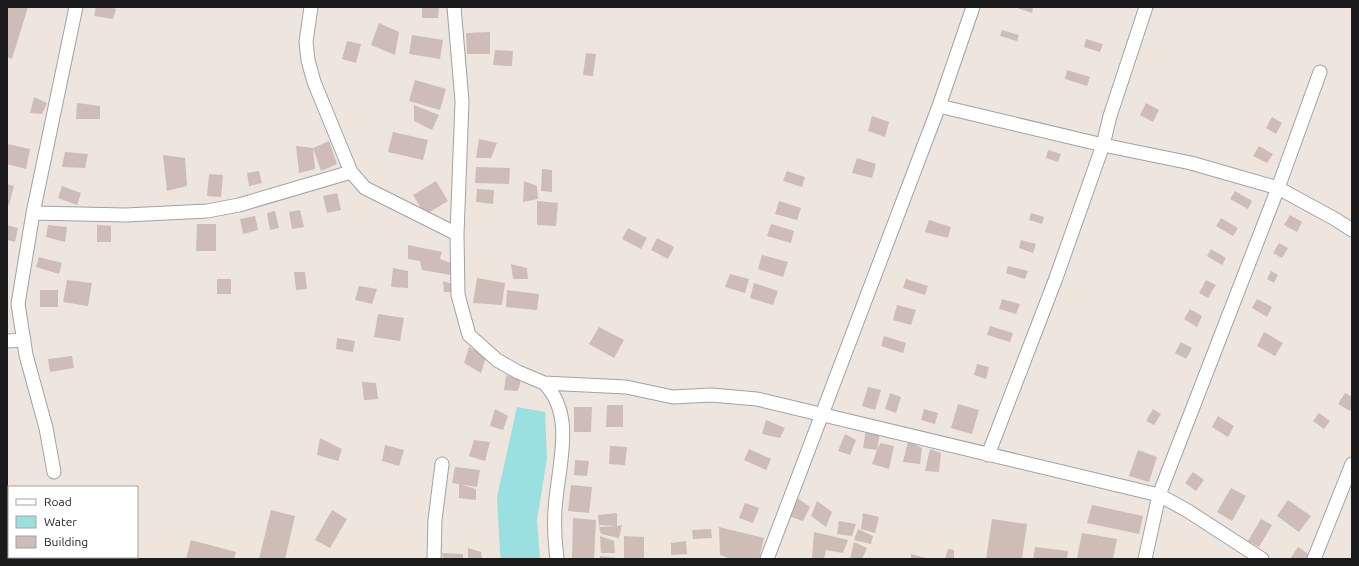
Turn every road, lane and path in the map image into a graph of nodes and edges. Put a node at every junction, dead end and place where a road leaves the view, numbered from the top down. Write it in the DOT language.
graph roads {
  1 [pos="76,7"];
  2 [pos="311,7"];
  3 [pos="454,7"];
  4 [pos="973,7"];
  5 [pos="1146,7"];
  6 [pos="1320,72"];
  7 [pos="939,106"];
  8 [pos="1103,145"];
  9 [pos="351,172"];
  10 [pos="1278,188"];
  11 [pos="33,213"];
  12 [pos="1352,230"];
  13 [pos="457,234"];
  14 [pos="24,340"];
  15 [pos="7,341"];
  16 [pos="544,382"];
  17 [pos="823,415"];
  18 [pos="988,455"];
  19 [pos="442,464"];
  20 [pos="1352,464"];
  21 [pos="54,472"];
  22 [pos="1159,495"];
  23 [pos="434,559"];
  24 [pos="557,559"];
  25 [pos="767,559"];
  26 [pos="1145,559"];
  27 [pos="1262,559"];
  28 [pos="1314,559"];
  1 -- 11 [label="street"];
  2 -- 9 [label="street"];
  3 -- 13 [label="street"];
  4 -- 7 [label="street"];
  5 -- 8 [label="street"];
  6 -- 10 [label="street"];
  7 -- 8 [label="street"];
  7 -- 17 [label="street"];
  8 -- 10 [label="street"];
  8 -- 18 [label="street"];
  9 -- 11 [label="street"];
  9 -- 13 [label="street"];
  10 -- 12 [label="street"];
  10 -- 22 [label="street"];
  11 -- 14 [label="street"];
  13 -- 16 [label="street"];
  14 -- 15 [label="street"];
  14 -- 21 [label="street"];
  16 -- 17 [label="street"];
  16 -- 24 [label="street"];
  17 -- 18 [label="street"];
  17 -- 25 [label="street"];
  18 -- 22 [label="street"];
  19 -- 23 [label="street"];
  20 -- 28 [label="street"];
  22 -- 26 [label="street"];
  22 -- 27 [label="street"];
}
